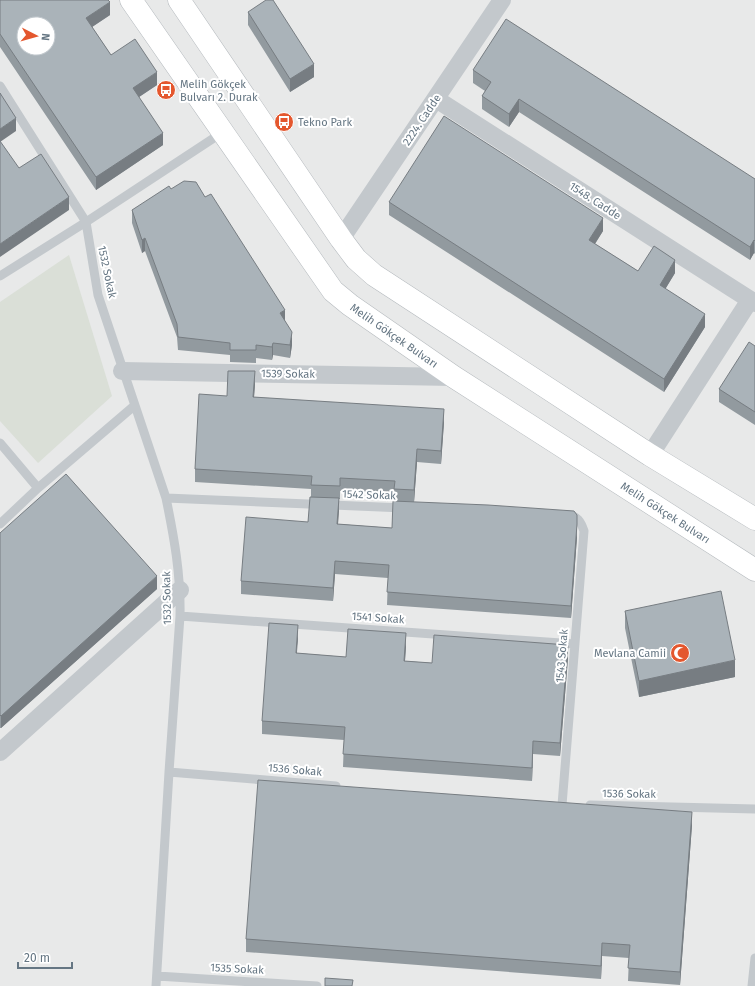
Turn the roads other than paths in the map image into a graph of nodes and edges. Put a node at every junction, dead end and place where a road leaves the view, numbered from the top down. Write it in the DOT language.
graph roads {
  1 [pos="132,0"];
  2 [pos="179,0"];
  3 [pos="502,0"];
  4 [pos="0,86"];
  5 [pos="436,99"];
  6 [pos="223,132"];
  7 [pos="86,222"];
  8 [pos="341,239"];
  9 [pos="0,276"];
  10 [pos="753,302"];
  11 [pos="122,371"];
  12 [pos="454,377"];
  13 [pos="134,406"];
  14 [pos="0,443"];
  15 [pos="650,454"];
  16 [pos="38,488"];
  17 [pos="166,498"];
  18 [pos="413,508"];
  19 [pos="556,514"];
  20 [pos="755,519"];
  21 [pos="0,524"];
  22 [pos="755,570"];
  23 [pos="180,590"];
  24 [pos="180,616"];
  25 [pos="575,644"];
  26 [pos="0,752"];
  27 [pos="169,772"];
  28 [pos="342,786"];
  29 [pos="566,804"];
  30 [pos="755,809"];
  31 [pos="755,958"];
  32 [pos="157,976"];
  33 [pos="156,986"];
  34 [pos="317,986"];
  35 [pos="752,986"];
  1 -- 6 [label="main road, Melih Gökçek Bulvarı"];
  2 -- 8 [label="main road"];
  3 -- 5 [label="street, 2224. Cadde"];
  4 -- 7 [label="lane"];
  5 -- 8 [label="street, 2224. Cadde"];
  5 -- 10 [label="street, 1548. Cadde"];
  6 -- 7 [label="lane"];
  6 -- 12 [label="main road, Melih Gökçek Bulvarı"];
  7 -- 9 [label="lane"];
  7 -- 11 [label="lane, 1532 Sokak"];
  8 -- 15 [label="main road"];
  10 -- 15 [label="street"];
  11 -- 12 [label="street, 1539 Sokak"];
  11 -- 13 [label="lane, 1532 Sokak"];
  12 -- 22 [label="main road, Melih Gökçek Bulvarı"];
  13 -- 16 [label="lane"];
  13 -- 17 [label="lane, 1532 Sokak"];
  14 -- 16 [label="lane"];
  15 -- 20 [label="main road"];
  16 -- 21 [label="lane"];
  17 -- 18 [label="lane, 1542 Sokak"];
  17 -- 23 [label="lane, 1532 Sokak"];
  19 -- 25 [label="lane, 1543 Sokak"];
  23 -- 24 [label="lane, 1532 Sokak"];
  23 -- 26 [label="street"];
  24 -- 25 [label="lane, 1541 Sokak"];
  24 -- 27 [label="lane, 1532 Sokak"];
  25 -- 29 [label="lane, 1543 Sokak"];
  27 -- 28 [label="lane, 1536 Sokak"];
  27 -- 32 [label="lane, 1532 Sokak"];
  29 -- 30 [label="lane, 1536 Sokak"];
  31 -- 35 [label="lane"];
  32 -- 33 [label="lane, 1532 Sokak"];
  32 -- 34 [label="lane, 1535 Sokak"];
}
